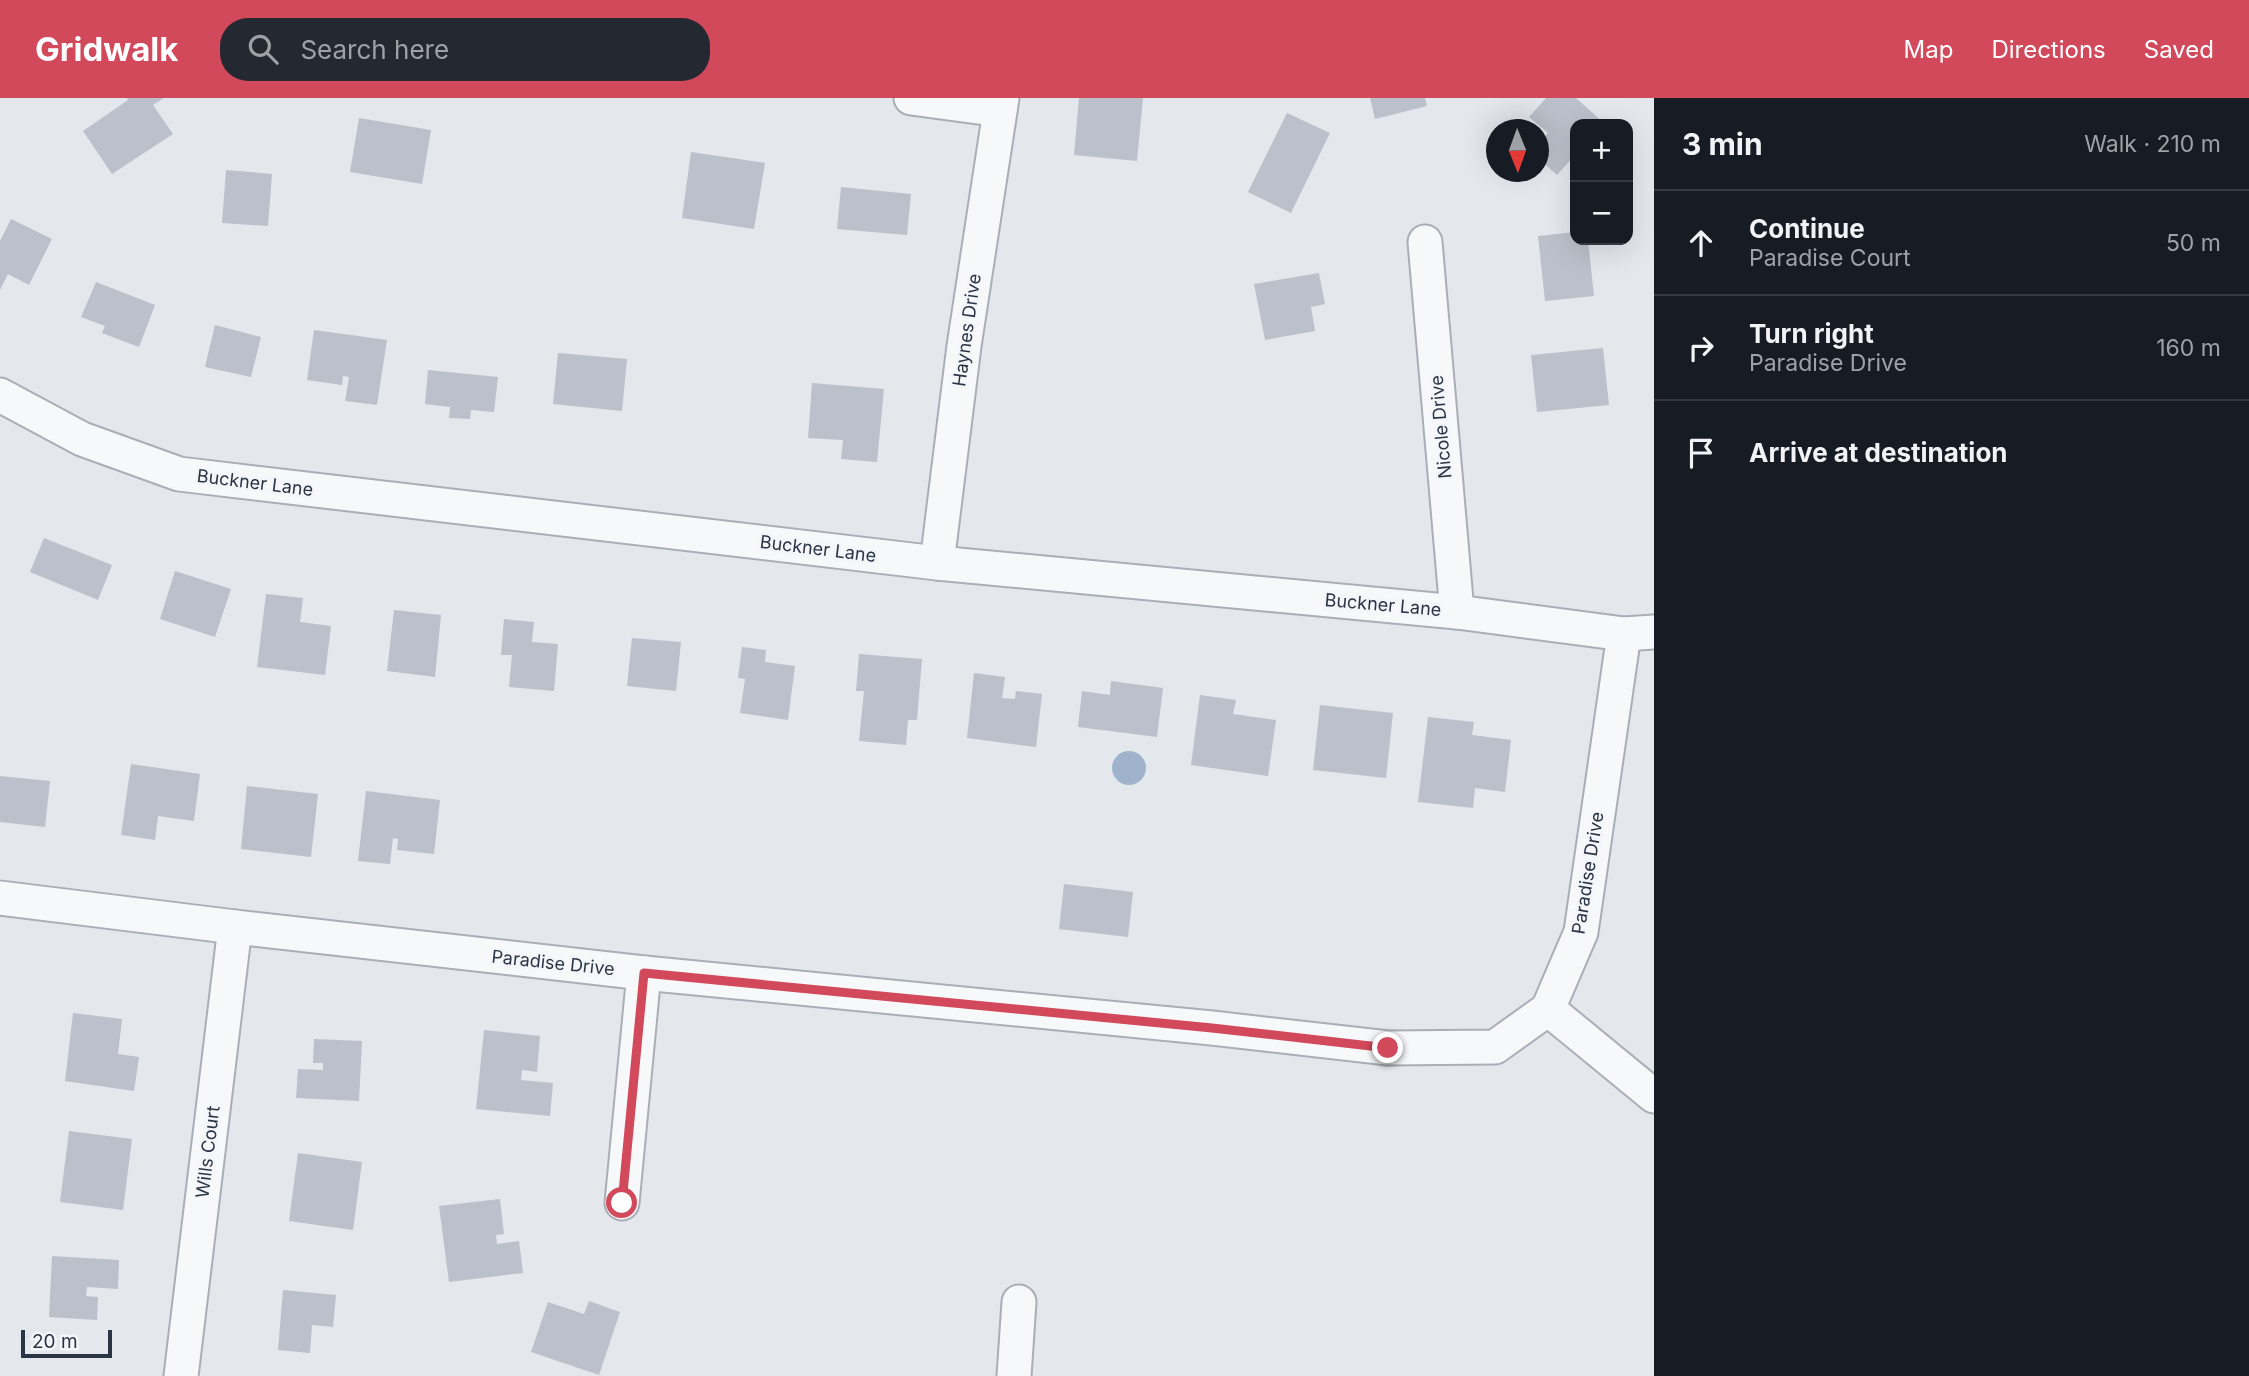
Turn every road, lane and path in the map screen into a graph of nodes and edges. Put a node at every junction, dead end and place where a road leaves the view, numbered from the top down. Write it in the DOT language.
graph roads {
  1 [pos="911,98"];
  2 [pos="1001,104"];
  3 [pos="1425,242"];
  4 [pos="0,394"];
  5 [pos="937,563"];
  6 [pos="1457,612"];
  7 [pos="1639,633"];
  8 [pos="0,898"];
  9 [pos="234,927"];
  10 [pos="644,973"];
  11 [pos="1548,1009"];
  12 [pos="1654,1096"];
  13 [pos="622,1203"];
  14 [pos="1019,1302"];
  15 [pos="180,1376"];
  16 [pos="1014,1376"];
  1 -- 2 [label="street"];
  2 -- 5 [label="street, Haynes Drive"];
  3 -- 6 [label="street, Nicole Drive"];
  4 -- 5 [label="street, Buckner Lane"];
  5 -- 6 [label="street, Buckner Lane"];
  6 -- 7 [label="street, Buckner Lane"];
  7 -- 11 [label="street, Paradise Drive"];
  8 -- 9 [label="street, Paradise Drive"];
  9 -- 10 [label="street, Paradise Drive"];
  9 -- 15 [label="street, Wills Court"];
  10 -- 11 [label="street, Paradise Drive"];
  10 -- 13 [label="street"];
  11 -- 12 [label="street"];
  14 -- 16 [label="street"];
}
